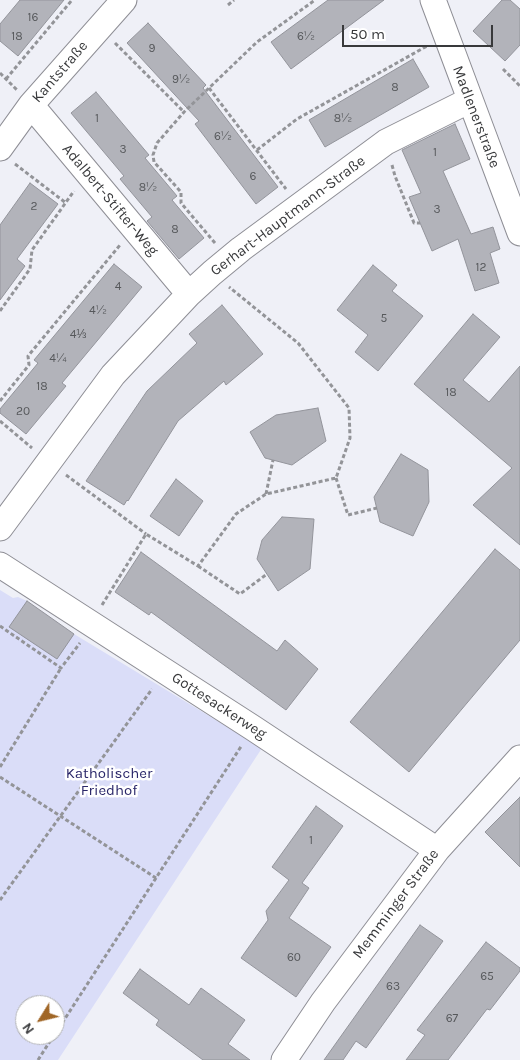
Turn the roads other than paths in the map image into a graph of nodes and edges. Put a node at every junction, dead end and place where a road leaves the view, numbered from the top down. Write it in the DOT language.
graph roads {
  1 [pos="124,0"];
  2 [pos="433,0"];
  3 [pos="470,100"];
  4 [pos="31,105"];
  5 [pos="7,156"];
  6 [pos="520,233"];
  7 [pos="189,294"];
  8 [pos="0,528"];
  9 [pos="0,565"];
  10 [pos="520,758"];
  11 [pos="437,850"];
  12 [pos="284,1060"];
  1 -- 4 [label="street, Kantstraße"];
  2 -- 3 [label="street, Madlenerstraße"];
  3 -- 6 [label="street, Madlenerstraße"];
  3 -- 7 [label="street, Gerhart-Hauptmann-Straße"];
  4 -- 5 [label="street, Kantstraße"];
  4 -- 7 [label="street, Adalbert-Stifter-Weg"];
  7 -- 8 [label="street, Gerhart-Hauptmann-Straße"];
  9 -- 11 [label="street, Gottesackerweg"];
  10 -- 11 [label="street, Memminger Straße"];
  11 -- 12 [label="street, Memminger Straße"];
}
